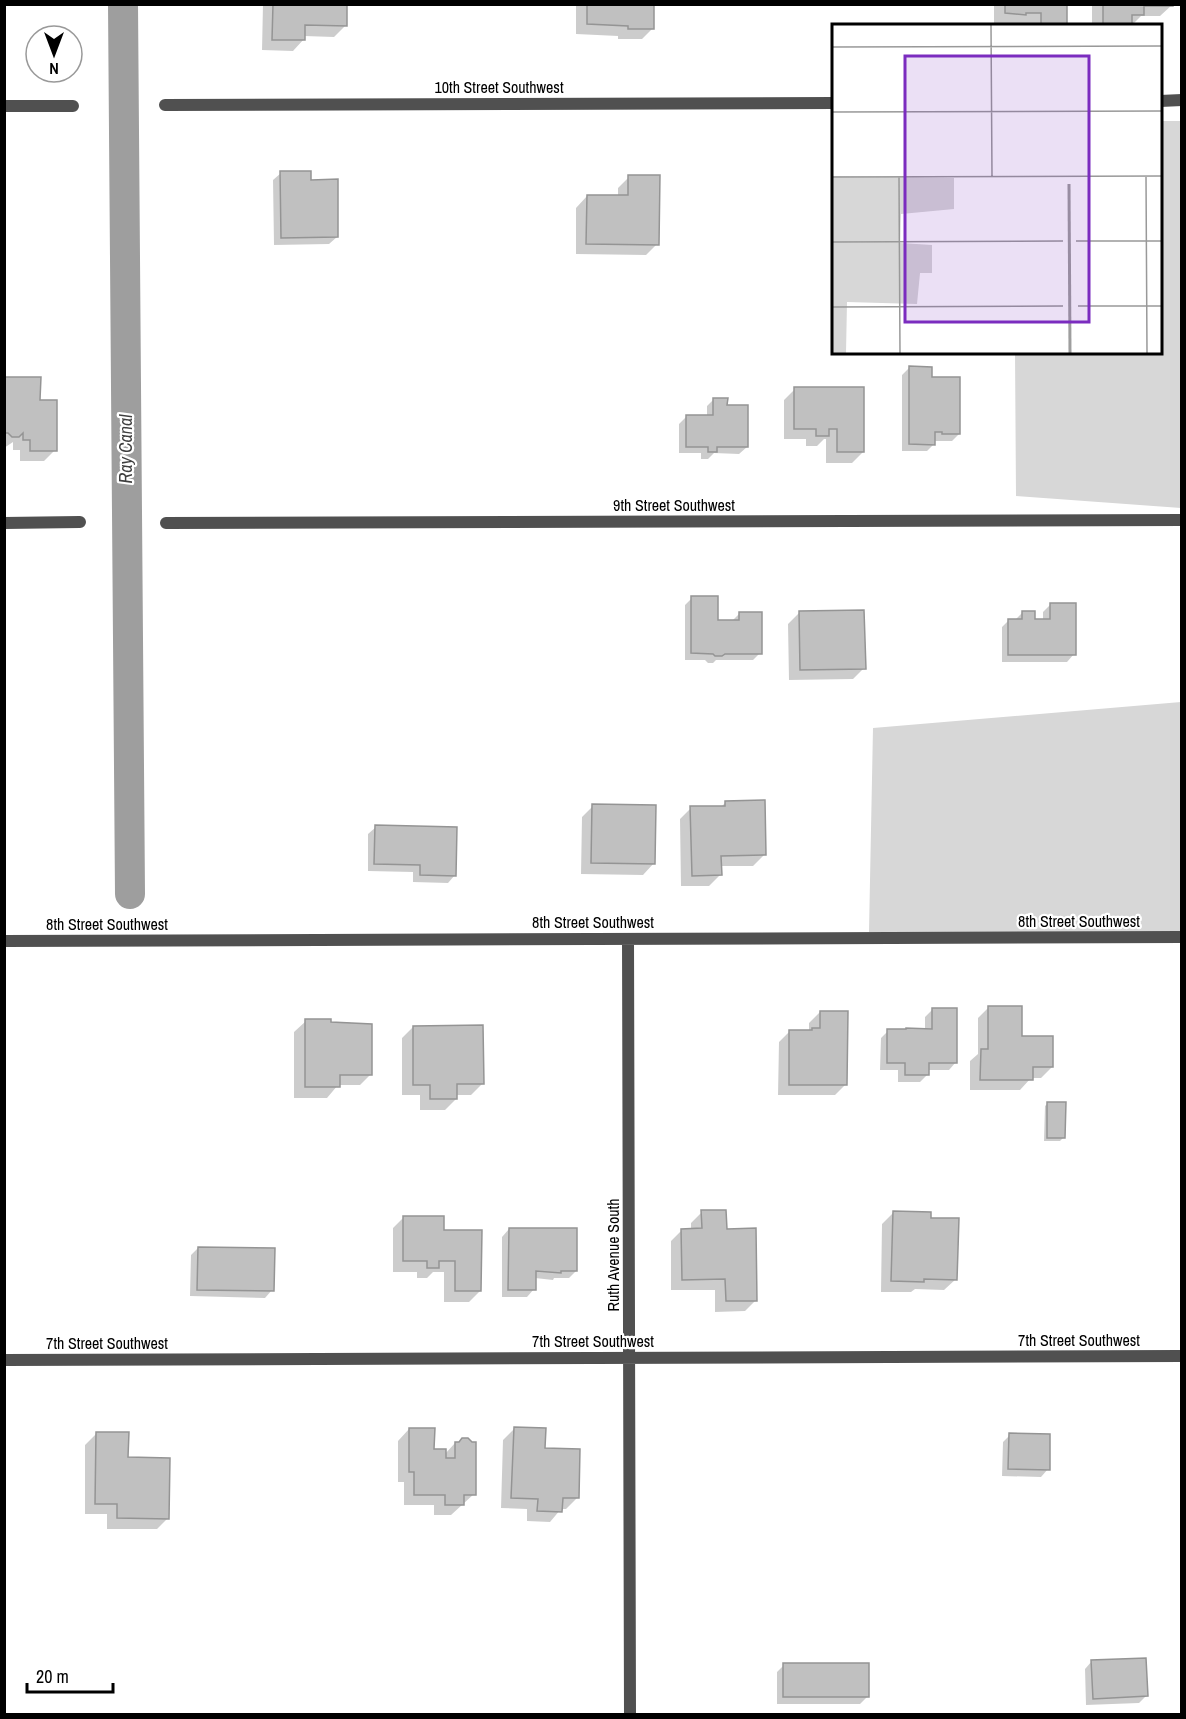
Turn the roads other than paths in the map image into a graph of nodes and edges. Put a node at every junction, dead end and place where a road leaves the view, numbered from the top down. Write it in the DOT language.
graph roads {
  1 [pos="1162,100"];
  2 [pos="1182,100"];
  3 [pos="832,103"];
  4 [pos="165,105"];
  5 [pos="4,106"];
  6 [pos="73,106"];
  7 [pos="1182,520"];
  8 [pos="80,522"];
  9 [pos="4,523"];
  10 [pos="166,523"];
  11 [pos="1182,937"];
  12 [pos="628,939"];
  13 [pos="4,941"];
  14 [pos="1182,1356"];
  15 [pos="630,1358"];
  16 [pos="4,1360"];
  17 [pos="630,1714"];
  1 -- 2 [label="street"];
  3 -- 4 [label="street, 10th Street Southwest"];
  5 -- 6 [label="street"];
  7 -- 10 [label="street, 9th Street Southwest"];
  8 -- 9 [label="street"];
  11 -- 12 [label="street, 8th Street Southwest"];
  12 -- 13 [label="street, 8th Street Southwest"];
  12 -- 15 [label="street, Ruth Avenue South"];
  14 -- 15 [label="street, 7th Street Southwest"];
  15 -- 16 [label="street, 7th Street Southwest"];
  15 -- 17 [label="street, Ruth Avenue South"];
}
